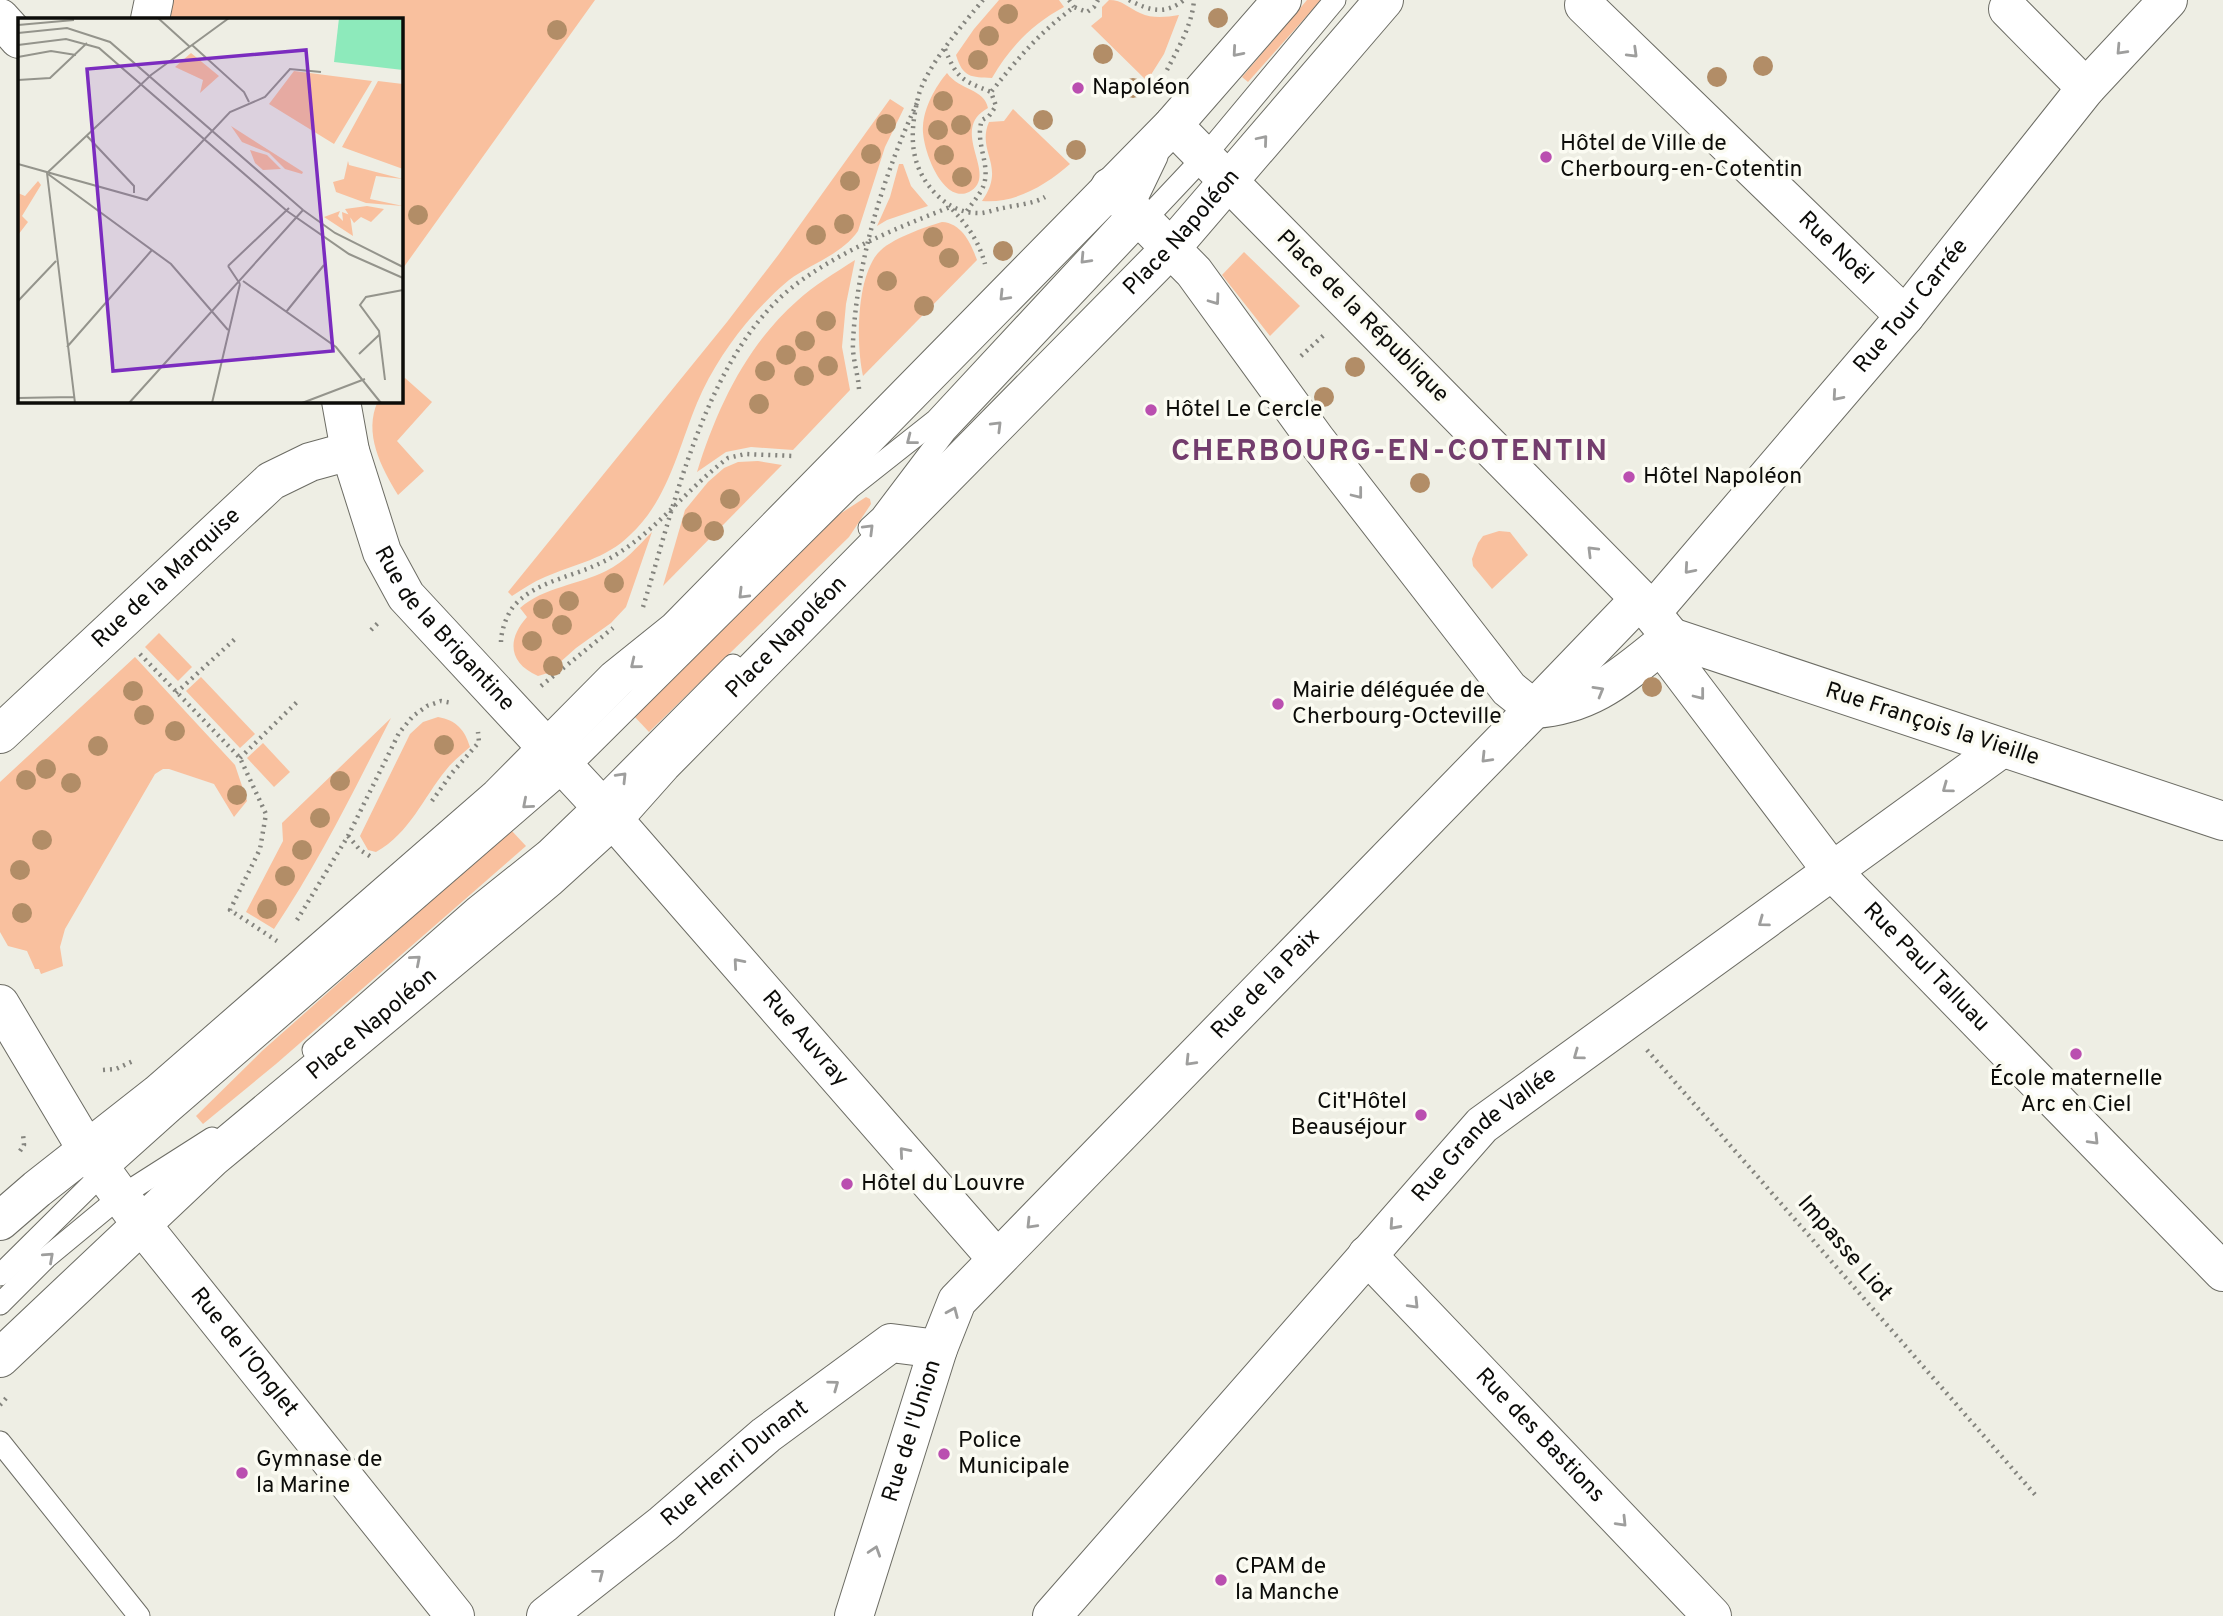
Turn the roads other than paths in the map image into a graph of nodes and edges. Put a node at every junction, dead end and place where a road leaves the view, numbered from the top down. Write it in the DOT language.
graph roads {
  1 [pos="154,0"];
  2 [pos="1282,0"];
  3 [pos="1335,0"];
  4 [pos="1384,0"];
  5 [pos="2168,0"];
  6 [pos="1584,5"];
  7 [pos="2008,9"];
  8 [pos="0,18"];
  9 [pos="150,18"];
  10 [pos="18,38"];
  11 [pos="2085,88"];
  12 [pos="1173,125"];
  13 [pos="1216,169"];
  14 [pos="1128,206"];
  15 [pos="1171,248"];
  16 [pos="1905,316"];
  17 [pos="341,402"];
  18 [pos="350,451"];
  19 [pos="1654,616"];
  20 [pos="1534,709"];
  21 [pos="0,734"];
  22 [pos="2002,748"];
  23 [pos="557,758"];
  24 [pos="605,811"];
  25 [pos="2223,821"];
  26 [pos="1832,872"];
  27 [pos="0,1004"];
  28 [pos="113,1185"];
  29 [pos="0,1221"];
  30 [pos="1367,1255"];
  31 [pos="997,1259"];
  32 [pos="2223,1272"];
  33 [pos="0,1275"];
  34 [pos="0,1304"];
  35 [pos="938,1349"];
  36 [pos="0,1358"];
  37 [pos="0,1442"];
  38 [pos="139,1616"];
  39 [pos="455,1616"];
  40 [pos="546,1616"];
  41 [pos="854,1616"];
  42 [pos="1052,1616"];
  43 [pos="1712,1616"];
  1 -- 9 [label="street"];
  2 -- 12 [label="street, one-way"];
  3 -- 13 [label="lane"];
  13 -- 4 [label="street, Place Napoléon, one-way"];
  5 -- 11 [label="street, Rue Tour Carrée, one-way"];
  6 -- 16 [label="street, Rue Noël, one-way"];
  7 -- 11 [label="street"];
  8 -- 10 [label="street"];
  11 -- 16 [label="street, Rue Tour Carrée"];
  12 -- 13 [label="street, Place de la République"];
  12 -- 14 [label="street"];
  13 -- 14 [label="lane"];
  13 -- 15 [label="street, Place Napoléon"];
  19 -- 13 [label="street, Place de la République, one-way"];
  14 -- 15 [label="street"];
  14 -- 23 [label="street, one-way"];
  24 -- 14 [label="lane, one-way"];
  15 -- 20 [label="street, one-way"];
  24 -- 15 [label="street, Place Napoléon, one-way"];
  16 -- 19 [label="street, Rue Tour Carrée, one-way"];
  17 -- 18 [label="street, Rue de la Brigantine"];
  18 -- 21 [label="street, Rue de la Marquise"];
  18 -- 23 [label="street, Rue de la Brigantine"];
  19 -- 20 [label="street"];
  19 -- 22 [label="street, Rue François la Vieille"];
  19 -- 26 [label="street, Rue Paul Talluau, one-way"];
  20 -- 31 [label="street, Rue de la Paix, one-way"];
  22 -- 25 [label="street, Rue François la Vieille"];
  22 -- 26 [label="street, Rue Grande Vallée, one-way"];
  23 -- 24 [label="street, Rue de la Brigantine"];
  23 -- 28 [label="street, one-way"];
  28 -- 24 [label="street, Place Napoléon, one-way"];
  31 -- 24 [label="street, Rue Auvray, one-way"];
  26 -- 30 [label="street, Rue Grande Vallée, one-way"];
  26 -- 32 [label="street, Rue Paul Talluau, one-way"];
  27 -- 28 [label="street, Rue de l'Onglet"];
  28 -- 29 [label="street"];
  28 -- 33 [label="lane"];
  34 -- 28 [label="lane, one-way"];
  28 -- 36 [label="street"];
  28 -- 39 [label="street, Rue de l'Onglet"];
  30 -- 42 [label="street, Rue Grande Vallée"];
  30 -- 43 [label="street, Rue des Bastions, one-way"];
  35 -- 31 [label="street, Rue de l'Union, one-way"];
  40 -- 35 [label="street, Rue Henri Dunant, one-way"];
  41 -- 35 [label="street, Rue de l'Union, one-way"];
  37 -- 38 [label="lane"];
}
